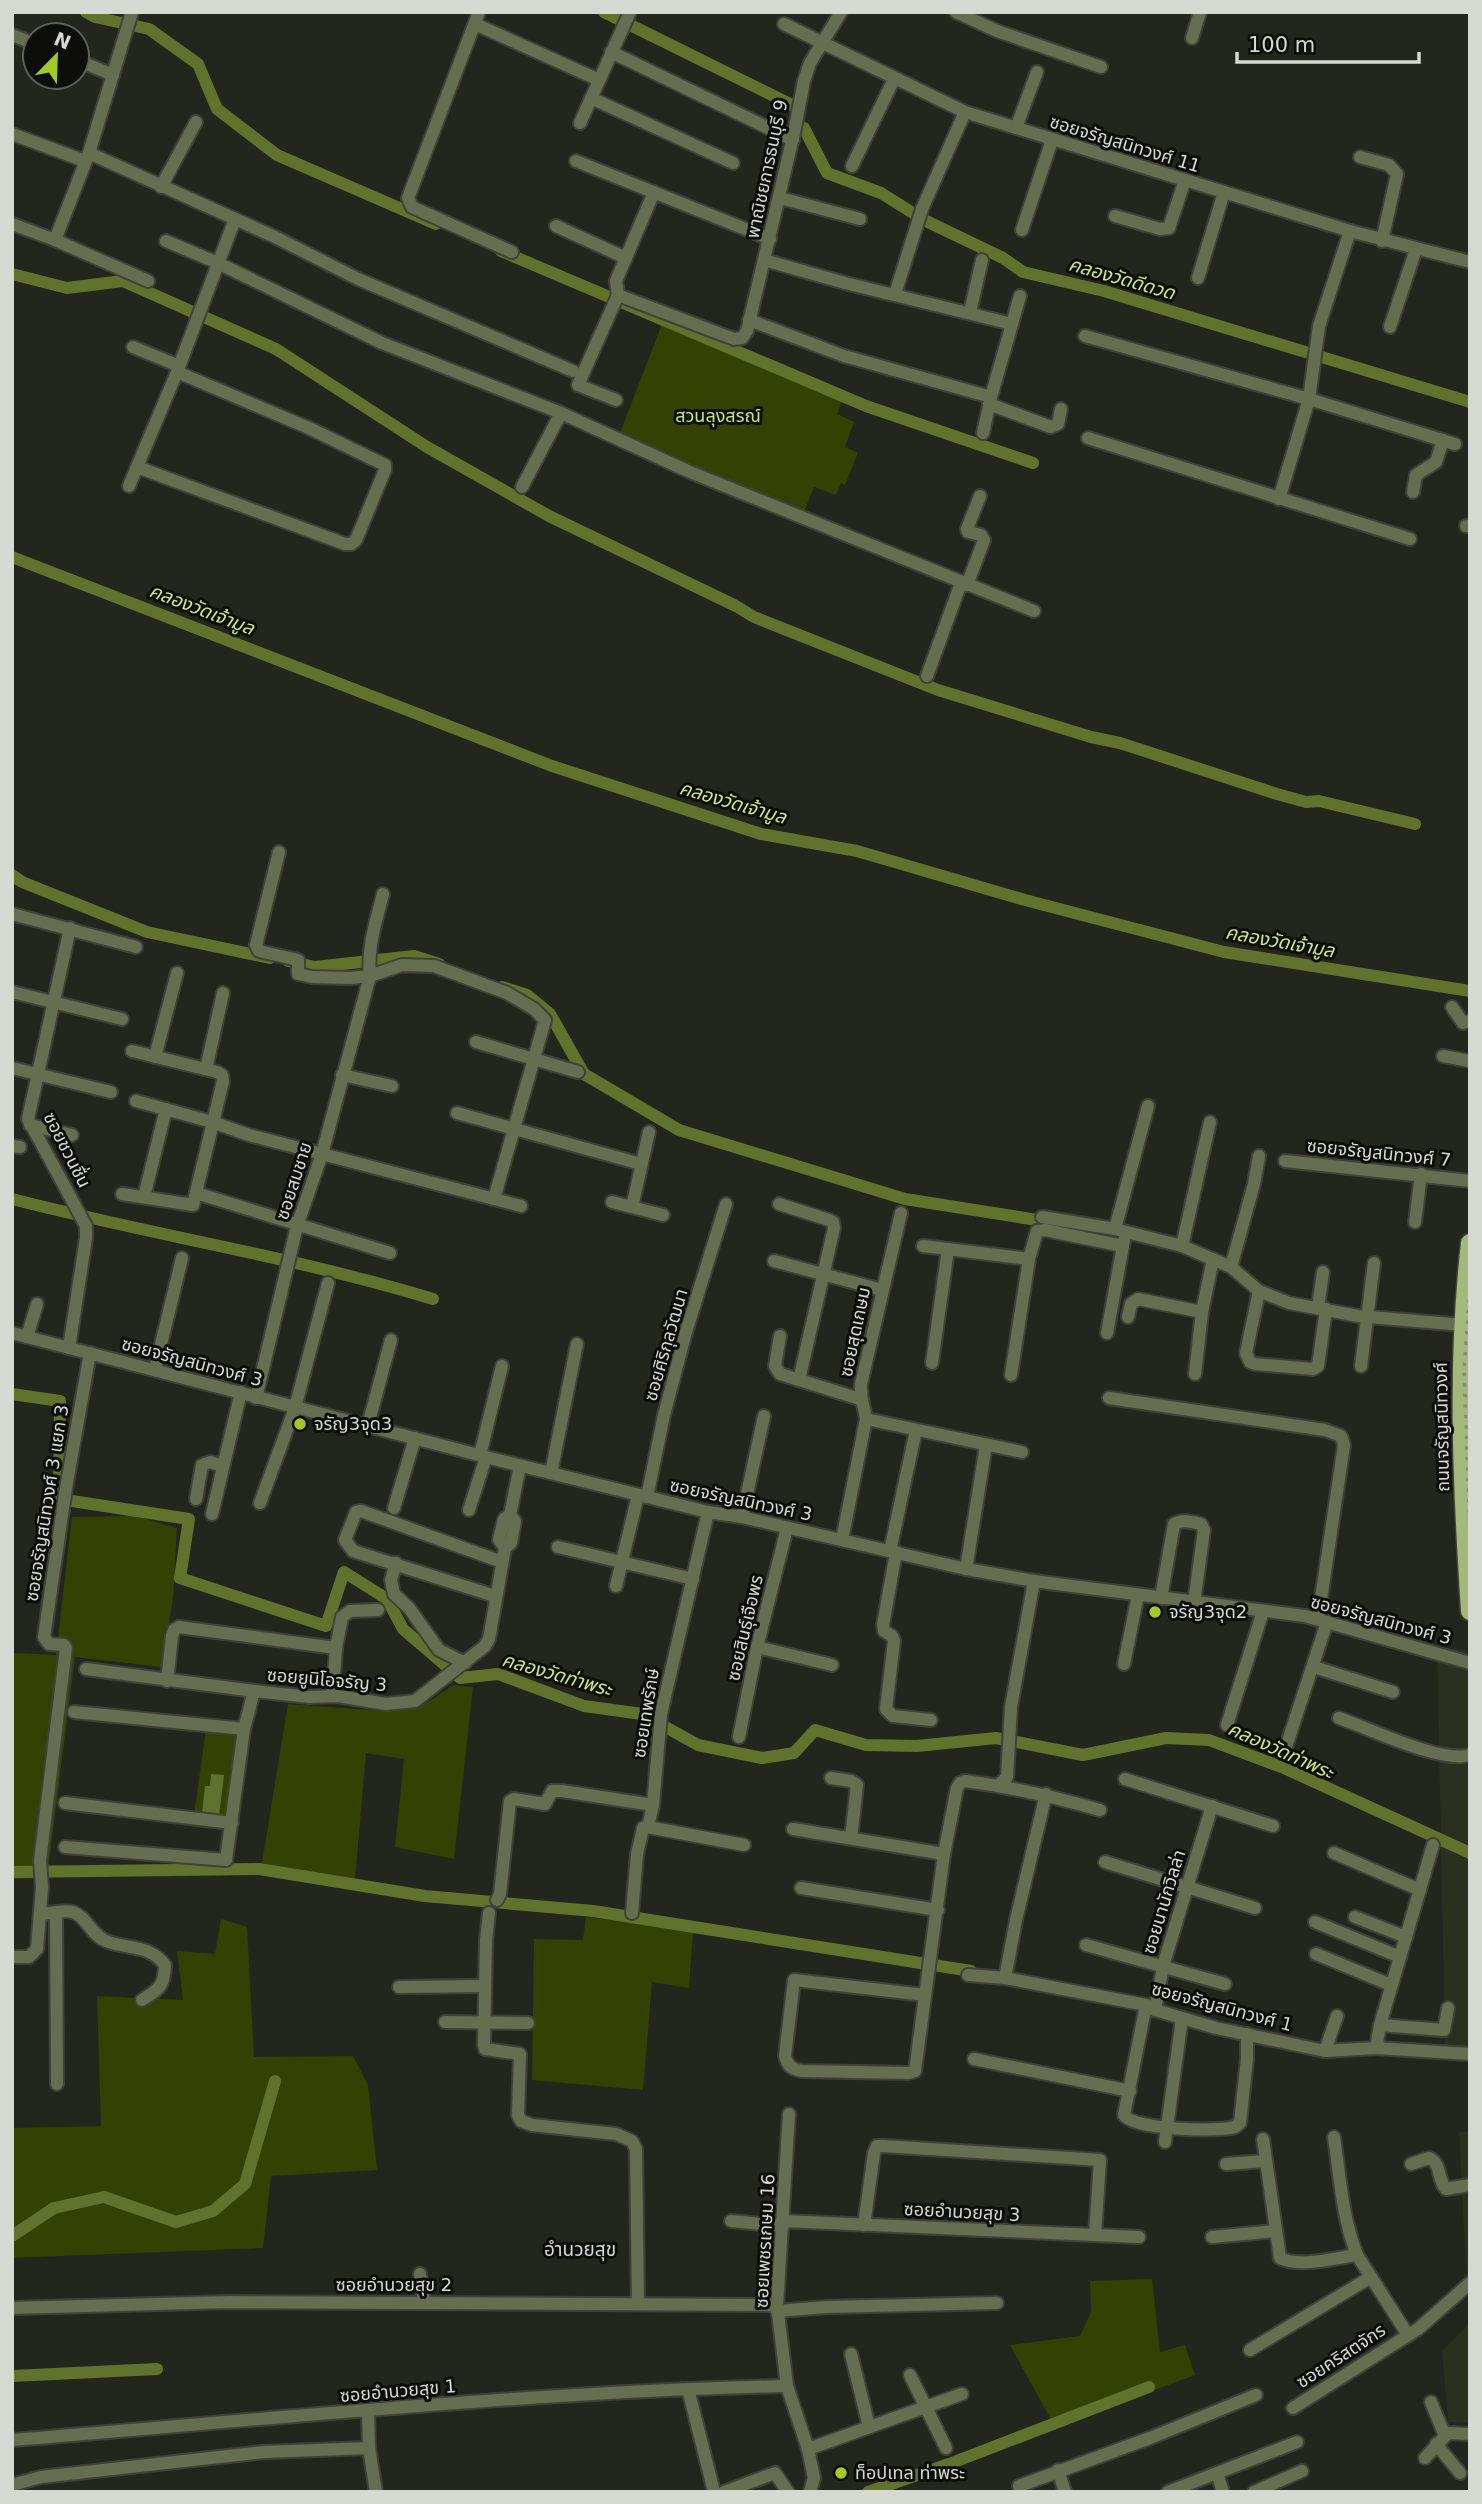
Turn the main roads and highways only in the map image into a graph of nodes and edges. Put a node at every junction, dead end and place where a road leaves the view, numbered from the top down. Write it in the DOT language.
graph roads {
  1 [pos="1470,1243"];
  2 [pos="1470,1611"];
  1 -- 2 [label="main road, ถนนจรัญสนิทวงศ์"];
}
